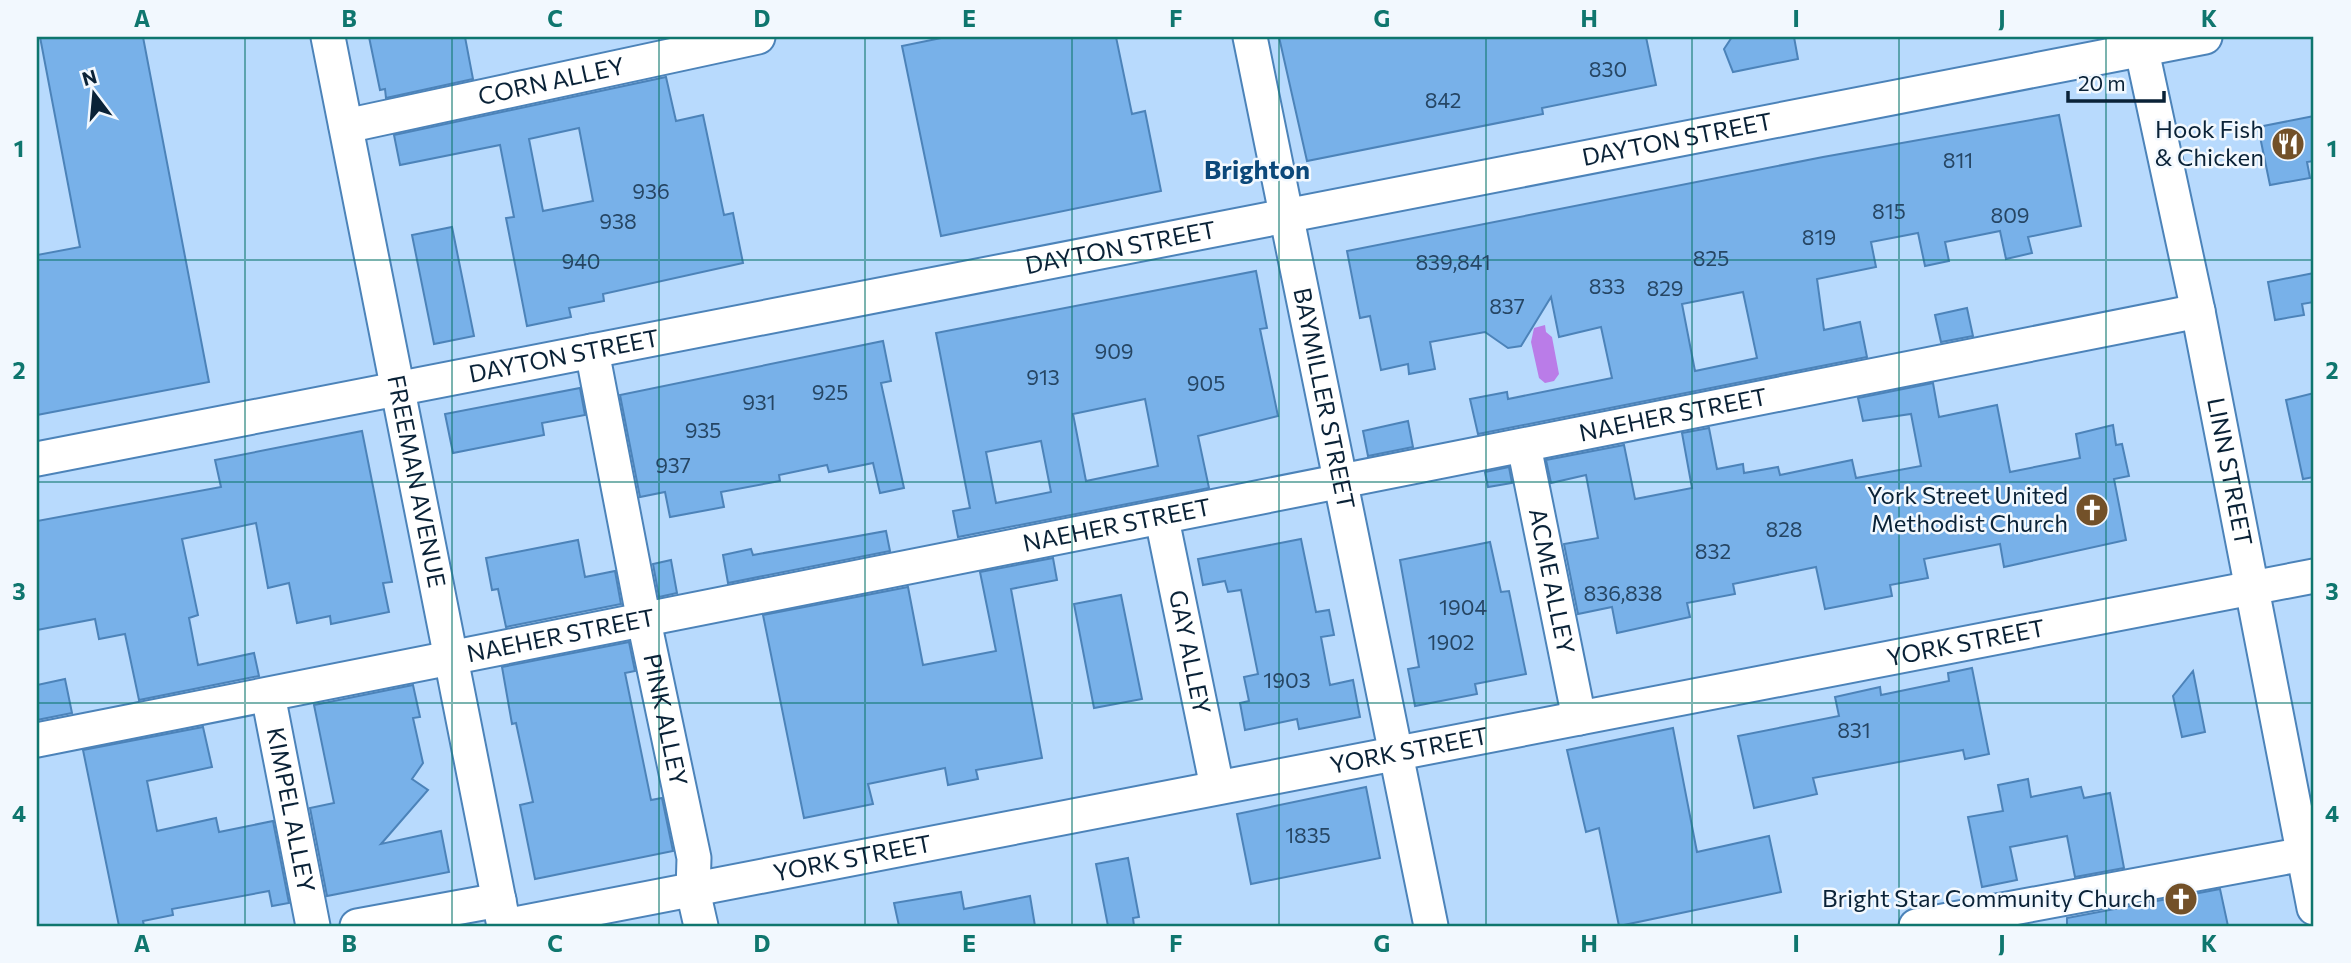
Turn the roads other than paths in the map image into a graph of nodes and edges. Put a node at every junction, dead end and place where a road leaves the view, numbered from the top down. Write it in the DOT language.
graph roads {
  1 [pos="328,37"];
  2 [pos="758,37"];
  3 [pos="1250,37"];
  4 [pos="2205,37"];
  5 [pos="2140,43"];
  6 [pos="346,126"];
  7 [pos="1286,216"];
  8 [pos="2197,311"];
  9 [pos="592,351"];
  10 [pos="400,390"];
  11 [pos="1524,446"];
  12 [pos="37,459"];
  13 [pos="1343,483"];
  14 [pos="1162,519"];
  15 [pos="2314,576"];
  16 [pos="2251,588"];
  17 [pos="644,621"];
  18 [pos="452,658"];
  19 [pos="268,695"];
  20 [pos="1579,718"];
  21 [pos="37,740"];
  22 [pos="1397,754"];
  23 [pos="1217,787"];
  24 [pos="2304,854"];
  25 [pos="693,891"];
  26 [pos="2314,908"];
  27 [pos="2021,916"];
  28 [pos="502,917"];
  29 [pos="313,926"];
  30 [pos="357,926"];
  31 [pos="701,926"];
  32 [pos="1431,926"];
  33 [pos="1916,926"];
  1 -- 6 [label="street, FREEMAN AVENUE"];
  2 -- 6 [label="street, CORN ALLEY"];
  3 -- 7 [label="street, BAYMILLER STREET"];
  4 -- 5 [label="street, DAYTON STREET"];
  5 -- 7 [label="street, DAYTON STREET"];
  5 -- 8 [label="street, LINN STREET"];
  6 -- 10 [label="street, FREEMAN AVENUE"];
  7 -- 9 [label="street, DAYTON STREET"];
  7 -- 13 [label="street, BAYMILLER STREET"];
  8 -- 11 [label="street, NAEHER STREET"];
  8 -- 16 [label="street, LINN STREET"];
  9 -- 10 [label="street, DAYTON STREET"];
  9 -- 17 [label="street, PINK ALLEY"];
  10 -- 12 [label="street, DAYTON STREET"];
  10 -- 18 [label="street, FREEMAN AVENUE"];
  11 -- 13 [label="street, NAEHER STREET"];
  11 -- 20 [label="street, ACME ALLEY"];
  13 -- 14 [label="street, NAEHER STREET"];
  13 -- 22 [label="street, BAYMILLER STREET"];
  14 -- 17 [label="street, NAEHER STREET"];
  14 -- 23 [label="street, GAY ALLEY"];
  15 -- 16 [label="street, YORK STREET"];
  16 -- 20 [label="street, YORK STREET"];
  16 -- 24 [label="street, LINN STREET"];
  17 -- 18 [label="street, NAEHER STREET"];
  17 -- 25 [label="street, PINK ALLEY"];
  18 -- 19 [label="street, NAEHER STREET"];
  18 -- 28 [label="street, FREEMAN AVENUE"];
  19 -- 21 [label="street, NAEHER STREET"];
  19 -- 29 [label="street, KIMPEL ALLEY"];
  20 -- 22 [label="street, YORK STREET"];
  22 -- 23 [label="street, YORK STREET"];
  22 -- 32 [label="street, BAYMILLER STREET"];
  23 -- 25 [label="street, YORK STREET"];
  24 -- 26 [label="street, LINN STREET"];
  24 -- 27 [label="street"];
  25 -- 28 [label="street, YORK STREET"];
  25 -- 31 [label="street, PINK ALLEY"];
  27 -- 33 [label="street"];
  28 -- 30 [label="street, YORK STREET"];
}
